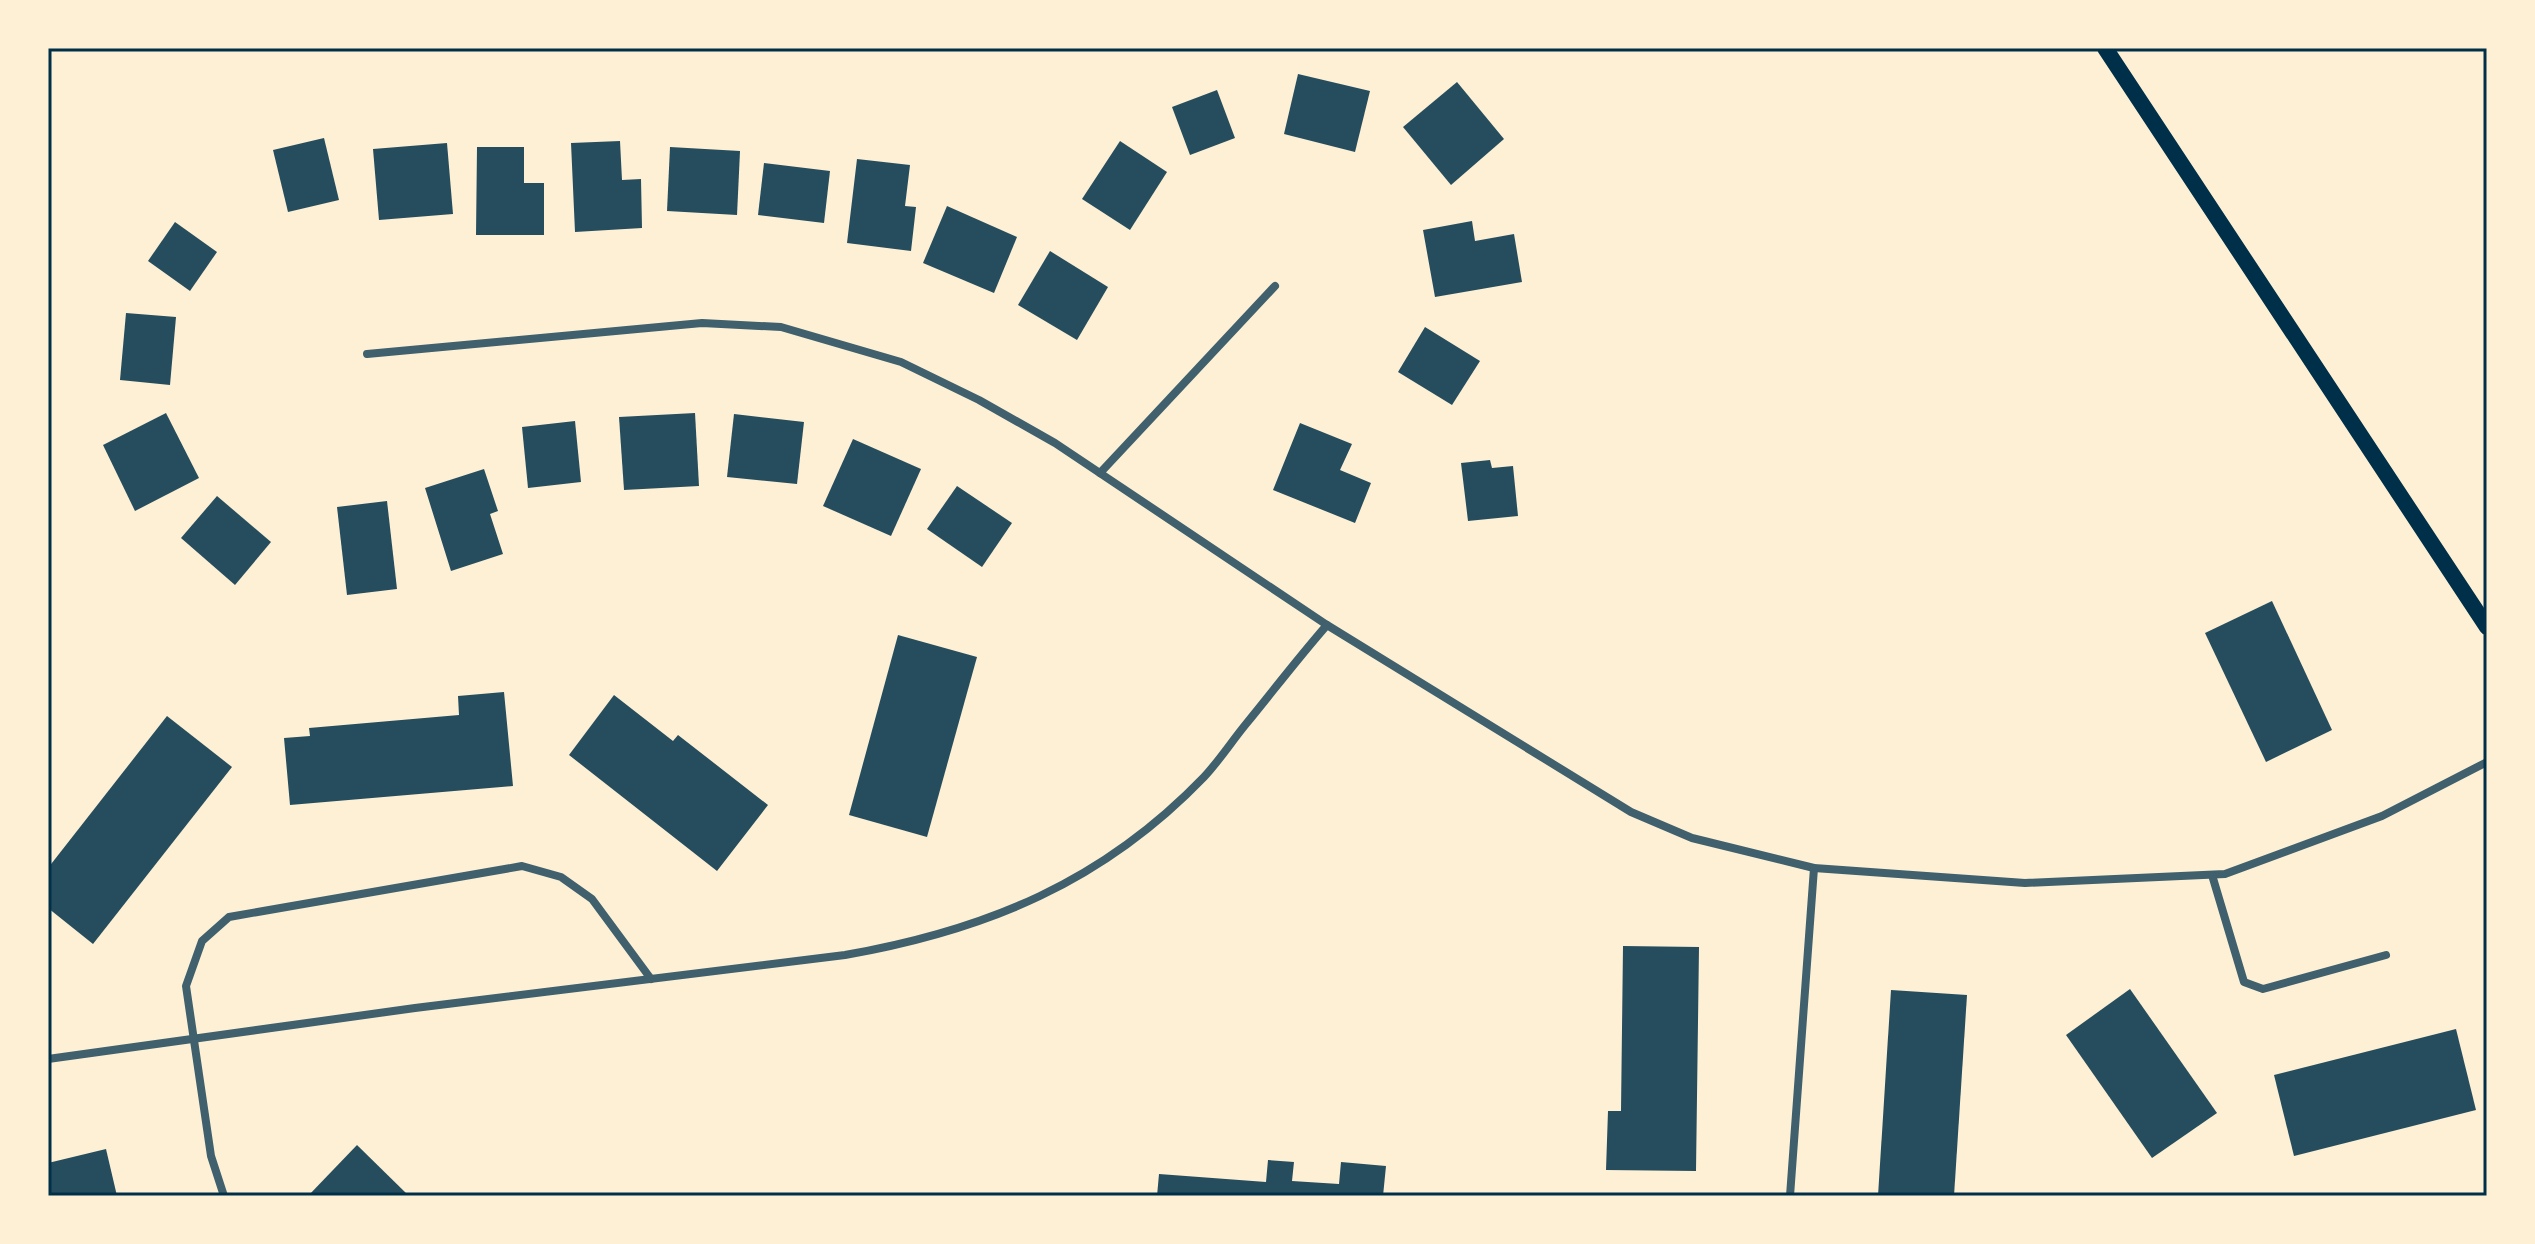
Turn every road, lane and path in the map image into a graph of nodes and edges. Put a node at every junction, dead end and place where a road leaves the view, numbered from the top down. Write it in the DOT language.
graph roads {
  1 [pos="2105,48"];
  2 [pos="1275,286"];
  3 [pos="367,354"];
  4 [pos="1100,473"];
  5 [pos="1327,625"];
  6 [pos="2487,627"];
  7 [pos="2487,762"];
  8 [pos="1814,868"];
  9 [pos="2212,875"];
  10 [pos="2386,955"];
  11 [pos="651,979"];
  12 [pos="194,1039"];
  13 [pos="48,1059"];
  14 [pos="224,1196"];
  15 [pos="1790,1196"];
  1 -- 6 [label="main road"];
  2 -- 4 [label="street"];
  3 -- 4 [label="street"];
  4 -- 5 [label="street"];
  5 -- 8 [label="street"];
  5 -- 11 [label="street"];
  7 -- 9 [label="street"];
  8 -- 9 [label="street"];
  8 -- 15 [label="street"];
  9 -- 10 [label="street"];
  11 -- 12 [label="street"];
  11 -- 12 [label="street"];
  12 -- 13 [label="street"];
  12 -- 14 [label="street"];
}
